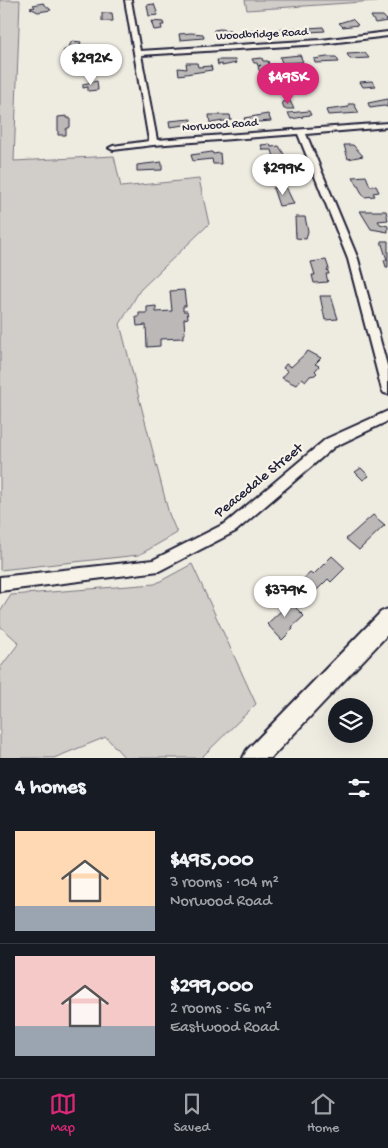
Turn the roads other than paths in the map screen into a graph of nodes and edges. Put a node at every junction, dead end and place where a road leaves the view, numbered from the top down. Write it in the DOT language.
graph roads {
  1 [pos="128,0"];
  2 [pos="388,34"];
  3 [pos="137,54"];
  4 [pos="388,125"];
  5 [pos="301,132"];
  6 [pos="153,142"];
  7 [pos="113,148"];
  8 [pos="388,390"];
  9 [pos="388,416"];
  10 [pos="0,584"];
  11 [pos="388,619"];
  12 [pos="255,758"];
  1 -- 3 [label="street"];
  2 -- 3 [label="street, Woodbridge Road"];
  3 -- 6 [label="street"];
  4 -- 5 [label="street, Norwood Road"];
  5 -- 6 [label="street, Norwood Road"];
  5 -- 8 [label="street"];
  6 -- 7 [label="street, Norwood Road"];
  9 -- 10 [label="street, Peacedale Street"];
  11 -- 12 [label="main road"];
}
